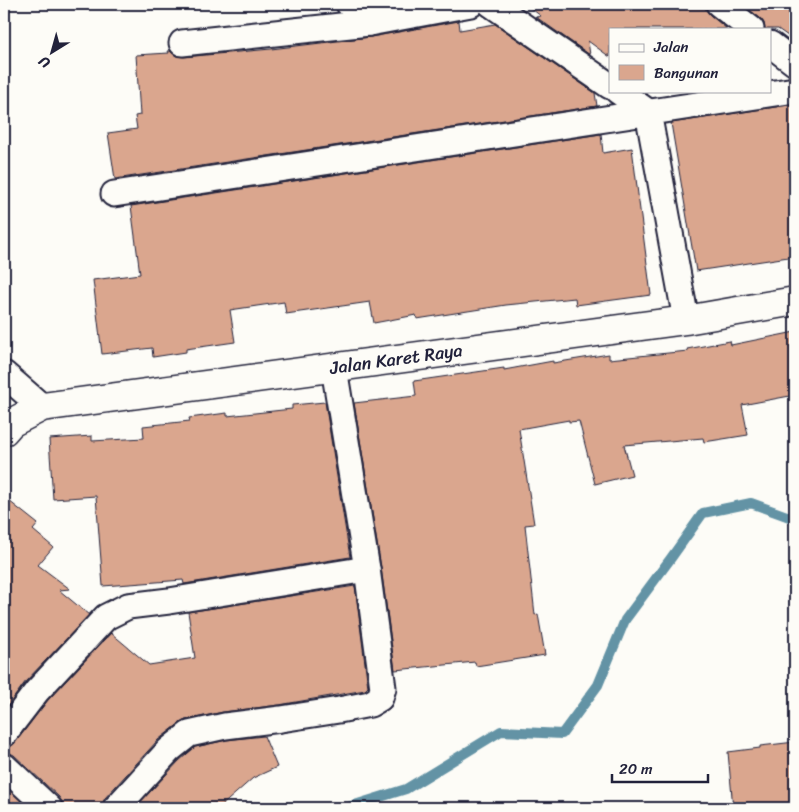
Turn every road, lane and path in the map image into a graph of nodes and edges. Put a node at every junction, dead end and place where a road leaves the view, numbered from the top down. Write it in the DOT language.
graph roads {
  1 [pos="349,4"];
  2 [pos="471,4"];
  3 [pos="491,4"];
  4 [pos="719,4"];
  5 [pos="369,23"];
  6 [pos="750,28"];
  7 [pos="182,43"];
  8 [pos="772,46"];
  9 [pos="795,63"];
  10 [pos="609,85"];
  11 [pos="795,90"];
  12 [pos="619,92"];
  13 [pos="648,112"];
  14 [pos="114,194"];
  15 [pos="795,301"];
  16 [pos="686,320"];
  17 [pos="334,368"];
  18 [pos="4,374"];
  19 [pos="42,406"];
  20 [pos="4,431"];
  21 [pos="367,569"];
  22 [pos="4,734"];
  23 [pos="4,766"];
  24 [pos="49,808"];
  25 [pos="116,808"];
  1 -- 5 [label="street"];
  2 -- 5 [label="street"];
  3 -- 10 [label="street"];
  4 -- 6 [label="street"];
  5 -- 7 [label="street"];
  8 -- 9 [label="street"];
  11 -- 13 [label="street"];
  12 -- 13 [label="street"];
  13 -- 14 [label="street"];
  13 -- 16 [label="street"];
  15 -- 16 [label="street, Jalan Karet Raya"];
  16 -- 17 [label="street, Jalan Karet Raya"];
  17 -- 19 [label="street, Jalan Karet Raya"];
  17 -- 21 [label="street"];
  18 -- 19 [label="street"];
  19 -- 20 [label="street, Jalan Karet Raya"];
  21 -- 22 [label="street"];
  21 -- 25 [label="street"];
  23 -- 24 [label="street"];
}
